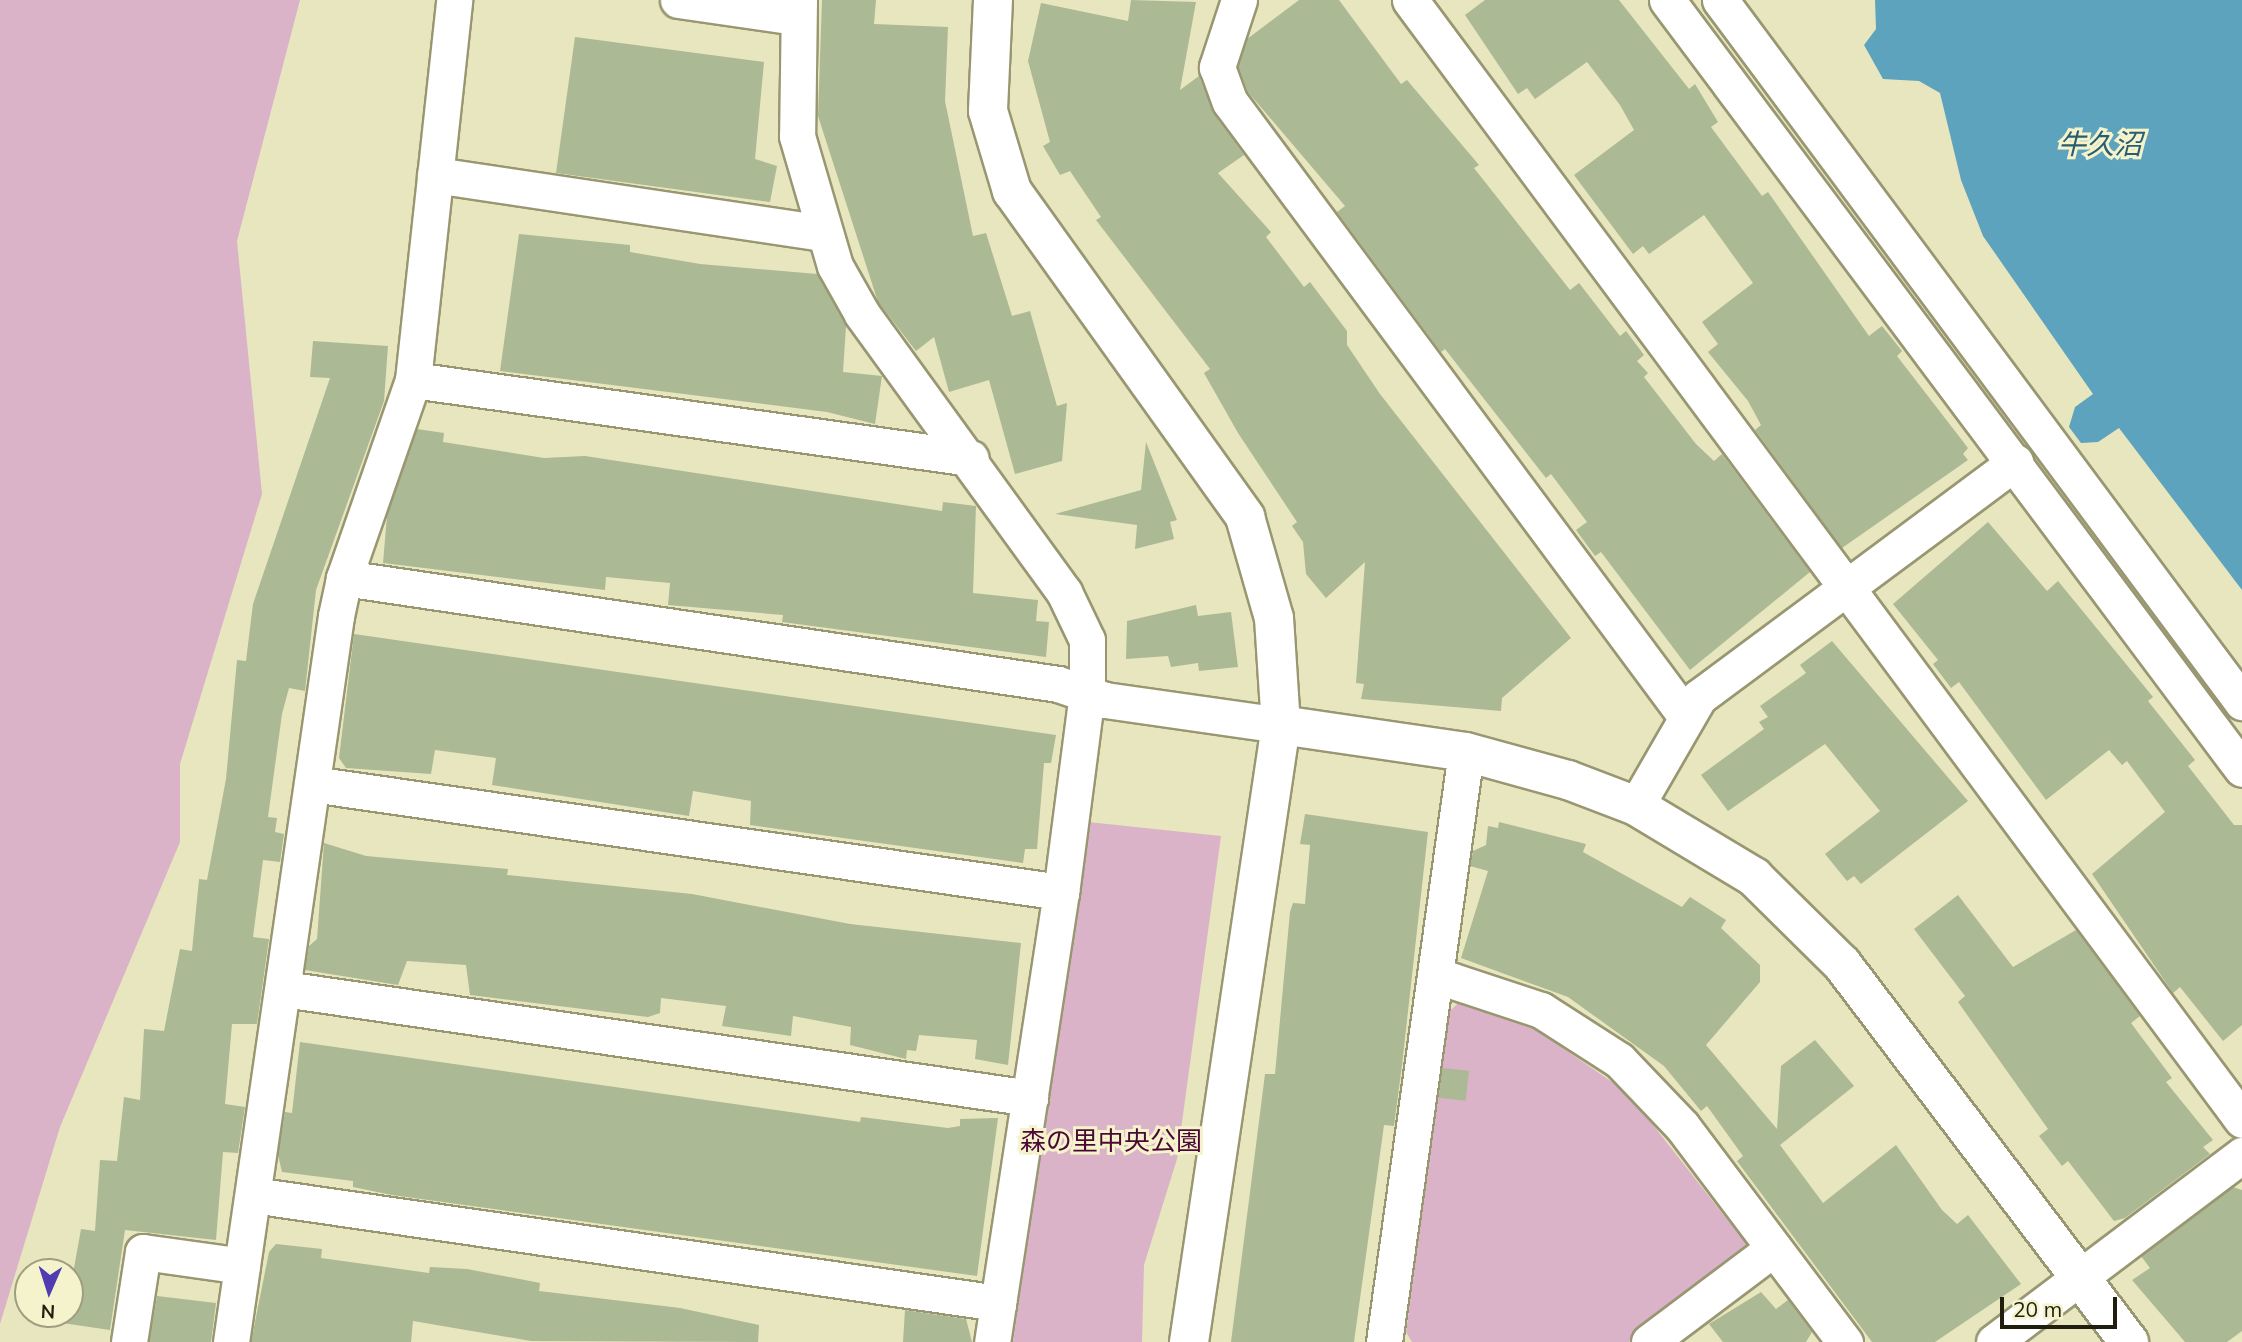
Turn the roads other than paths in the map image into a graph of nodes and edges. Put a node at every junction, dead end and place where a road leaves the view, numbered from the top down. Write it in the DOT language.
graph roads {
  1 [pos="454,0"];
  2 [pos="678,0"];
  3 [pos="993,0"];
  4 [pos="1239,0"];
  5 [pos="1667,0"];
  6 [pos="1720,0"];
  7 [pos="1418,3"];
  8 [pos="797,9"];
  9 [pos="435,175"];
  10 [pos="822,233"];
  11 [pos="413,380"];
  12 [pos="971,458"];
  13 [pos="2015,462"];
  14 [pos="344,578"];
  15 [pos="1847,586"];
  16 [pos="1087,693"];
  17 [pos="2242,702"];
  18 [pos="1685,715"];
  19 [pos="1281,725"];
  20 [pos="1465,752"];
  21 [pos="2242,769"];
  22 [pos="312,784"];
  23 [pos="1636,806"];
  24 [pos="1061,892"];
  25 [pos="1435,975"];
  26 [pos="284,989"];
  27 [pos="1031,1098"];
  28 [pos="2242,1120"];
  29 [pos="2242,1155"];
  30 [pos="253,1195"];
  31 [pos="1774,1248"];
  32 [pos="242,1266"];
  33 [pos="2081,1277"];
  34 [pos="998,1303"];
  35 [pos="1690,1330"];
  36 [pos="129,1342"];
  37 [pos="231,1342"];
  38 [pos="992,1342"];
  39 [pos="1189,1342"];
  40 [pos="1384,1342"];
  41 [pos="1649,1342"];
  42 [pos="1845,1342"];
  43 [pos="1994,1342"];
  44 [pos="2129,1342"];
  1 -- 9 [label="street"];
  2 -- 8 [label="street"];
  3 -- 19 [label="street"];
  4 -- 18 [label="street"];
  5 -- 13 [label="street"];
  6 -- 17 [label="street"];
  7 -- 15 [label="street"];
  8 -- 10 [label="street"];
  9 -- 10 [label="street"];
  9 -- 11 [label="street"];
  10 -- 12 [label="street"];
  11 -- 12 [label="street"];
  11 -- 14 [label="street"];
  12 -- 16 [label="street"];
  13 -- 15 [label="street"];
  13 -- 21 [label="street"];
  14 -- 16 [label="street"];
  14 -- 22 [label="street"];
  15 -- 18 [label="street"];
  15 -- 28 [label="street"];
  16 -- 19 [label="street"];
  16 -- 24 [label="street"];
  18 -- 23 [label="street"];
  19 -- 20 [label="street"];
  19 -- 39 [label="street"];
  20 -- 23 [label="street"];
  20 -- 25 [label="street"];
  22 -- 24 [label="street"];
  22 -- 26 [label="street"];
  23 -- 33 [label="street"];
  24 -- 27 [label="street"];
  25 -- 31 [label="street"];
  25 -- 40 [label="street"];
  26 -- 27 [label="street"];
  26 -- 30 [label="street"];
  27 -- 34 [label="street"];
  29 -- 33 [label="street"];
  30 -- 32 [label="street"];
  30 -- 34 [label="street"];
  31 -- 35 [label="street"];
  31 -- 42 [label="street"];
  32 -- 36 [label="street"];
  32 -- 37 [label="street"];
  33 -- 43 [label="street"];
  33 -- 44 [label="street"];
  34 -- 38 [label="street"];
  35 -- 41 [label="street"];
}
